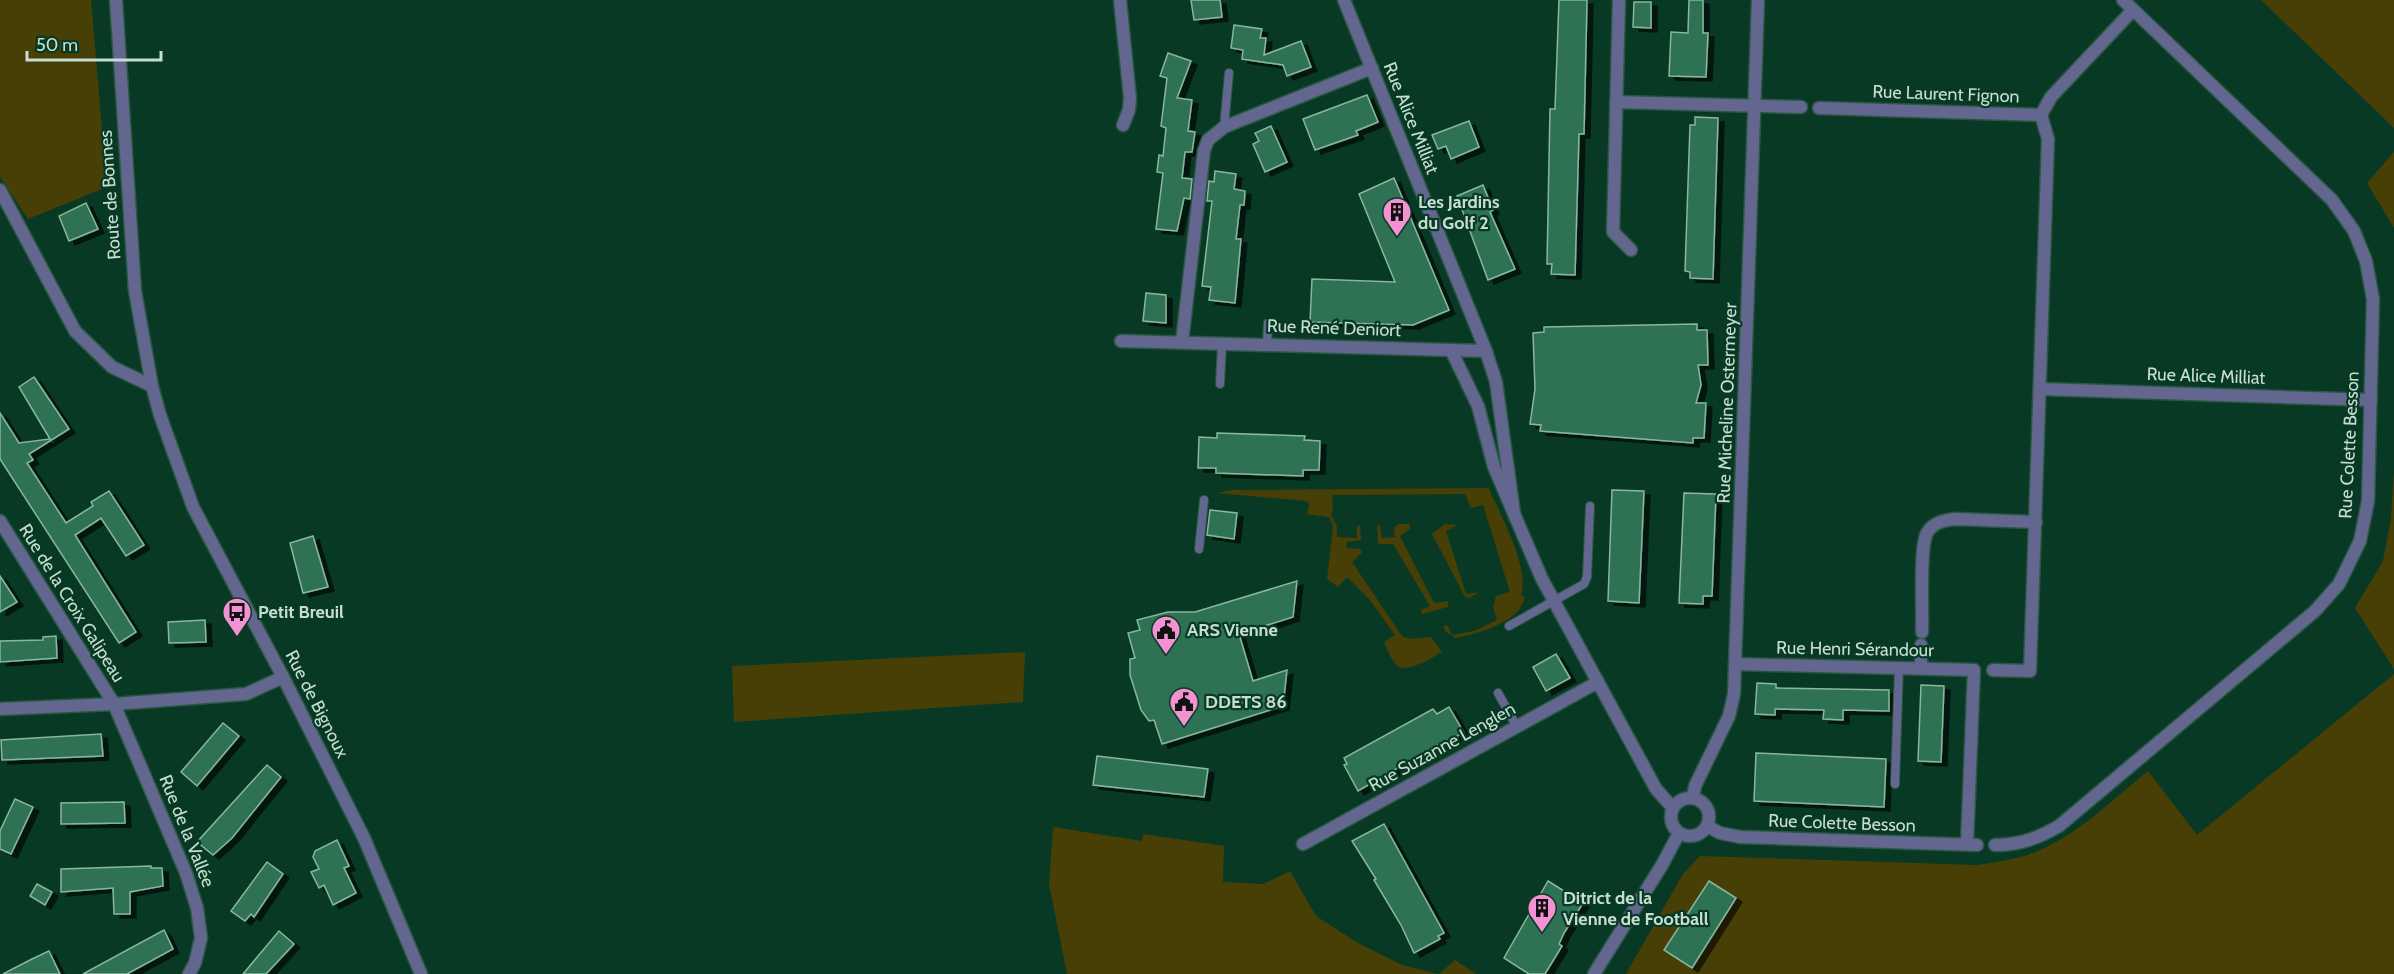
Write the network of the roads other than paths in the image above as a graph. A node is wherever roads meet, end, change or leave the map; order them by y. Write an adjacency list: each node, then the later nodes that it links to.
1 (116, 0): 27 (street, Route de Bonnes)
2 (1120, 0): 15 (street)
3 (1344, 0): 8 (street, Rue Alice Milliat)
4 (1619, 0): 10 (street)
5 (1758, 0): 11 (street, Rue Micheline Ostermeyer)
6 (2123, 0): 7 (street, Rue Colette Besson)
7 (2133, 10): 14 (street, Rue Laurent Fignon); 29 (street, Rue Colette Besson)
8 (1372, 68): 16 (street); 25 (street, Rue Alice Milliat)
9 (1229, 73): 16 (lane)
10 (1616, 102): 11 (street); 18 (street)
11 (1755, 106): 12 (street); 40 (street, Rue Micheline Ostermeyer)
12 (1801, 107)
13 (1819, 108): 14 (street, Rue Laurent Fignon)
14 (2041, 115): 28 (street)
15 (1123, 125)
16 (1220, 129): 21 (street)
17 (0, 190): 27 (street)
18 (1631, 250)
19 (1268, 323): 23 (lane)
20 (1121, 341): 21 (street, Rue René Deniort)
21 (1182, 342): 22 (street, Rue René Deniort)
22 (1222, 343): 23 (street, Rue René Deniort); 26 (lane)
23 (1267, 345): 24 (street, Rue René Deniort)
24 (1451, 350): 25 (street, Rue René Deniort); 32 (street)
25 (1486, 351): 32 (street)
26 (1220, 384)
27 (152, 386): 44 (street, Rue de Bignoux)
28 (2041, 389): 29 (street, Rue Alice Milliat); 34 (street)
29 (2371, 400): 57 (street, Rue Colette Besson)
30 (1204, 500): 35 (lane)
31 (1590, 506): 36 (lane)
32 (1514, 513): 36 (street)
33 (0, 521): 47 (street, Rue de la Croix Galipeau)
34 (2036, 522): 38 (street); 43 (street)
35 (1199, 549)
36 (1554, 602): 37 (lane); 45 (street)
37 (1509, 626)
38 (1922, 632)
39 (1921, 645): 42 (street)
40 (1735, 664): 41 (street, Rue Henri Sérandour); 51 (street, Rue Micheline Ostermeyer)
41 (1899, 668): 42 (street, Rue Henri Sérandour); 50 (lane)
42 (1921, 668): 56 (street, Rue Henri Sérandour)
43 (1993, 670)
44 (283, 677): 47 (street); 59 (street, Rue de Bignoux)
45 (1598, 682): 49 (street, Rue Suzanne Lenglen); 52 (street)
46 (1498, 693): 49 (lane)
47 (114, 704): 48 (street); 58 (street, Rue de la Vallée)
48 (0, 709)
49 (1516, 726): 55 (street, Rue Suzanne Lenglen)
50 (1895, 784)
51 (1693, 798): 52 (street); 53 (street)
52 (1673, 808): 54 (street)
53 (1707, 826): 54 (street); 56 (street, Rue Colette Besson)
54 (1679, 833): 60 (street)
55 (1303, 844)
56 (1972, 844)
57 (1995, 845)
58 (189, 974)
59 (421, 974)
60 (1594, 974)

